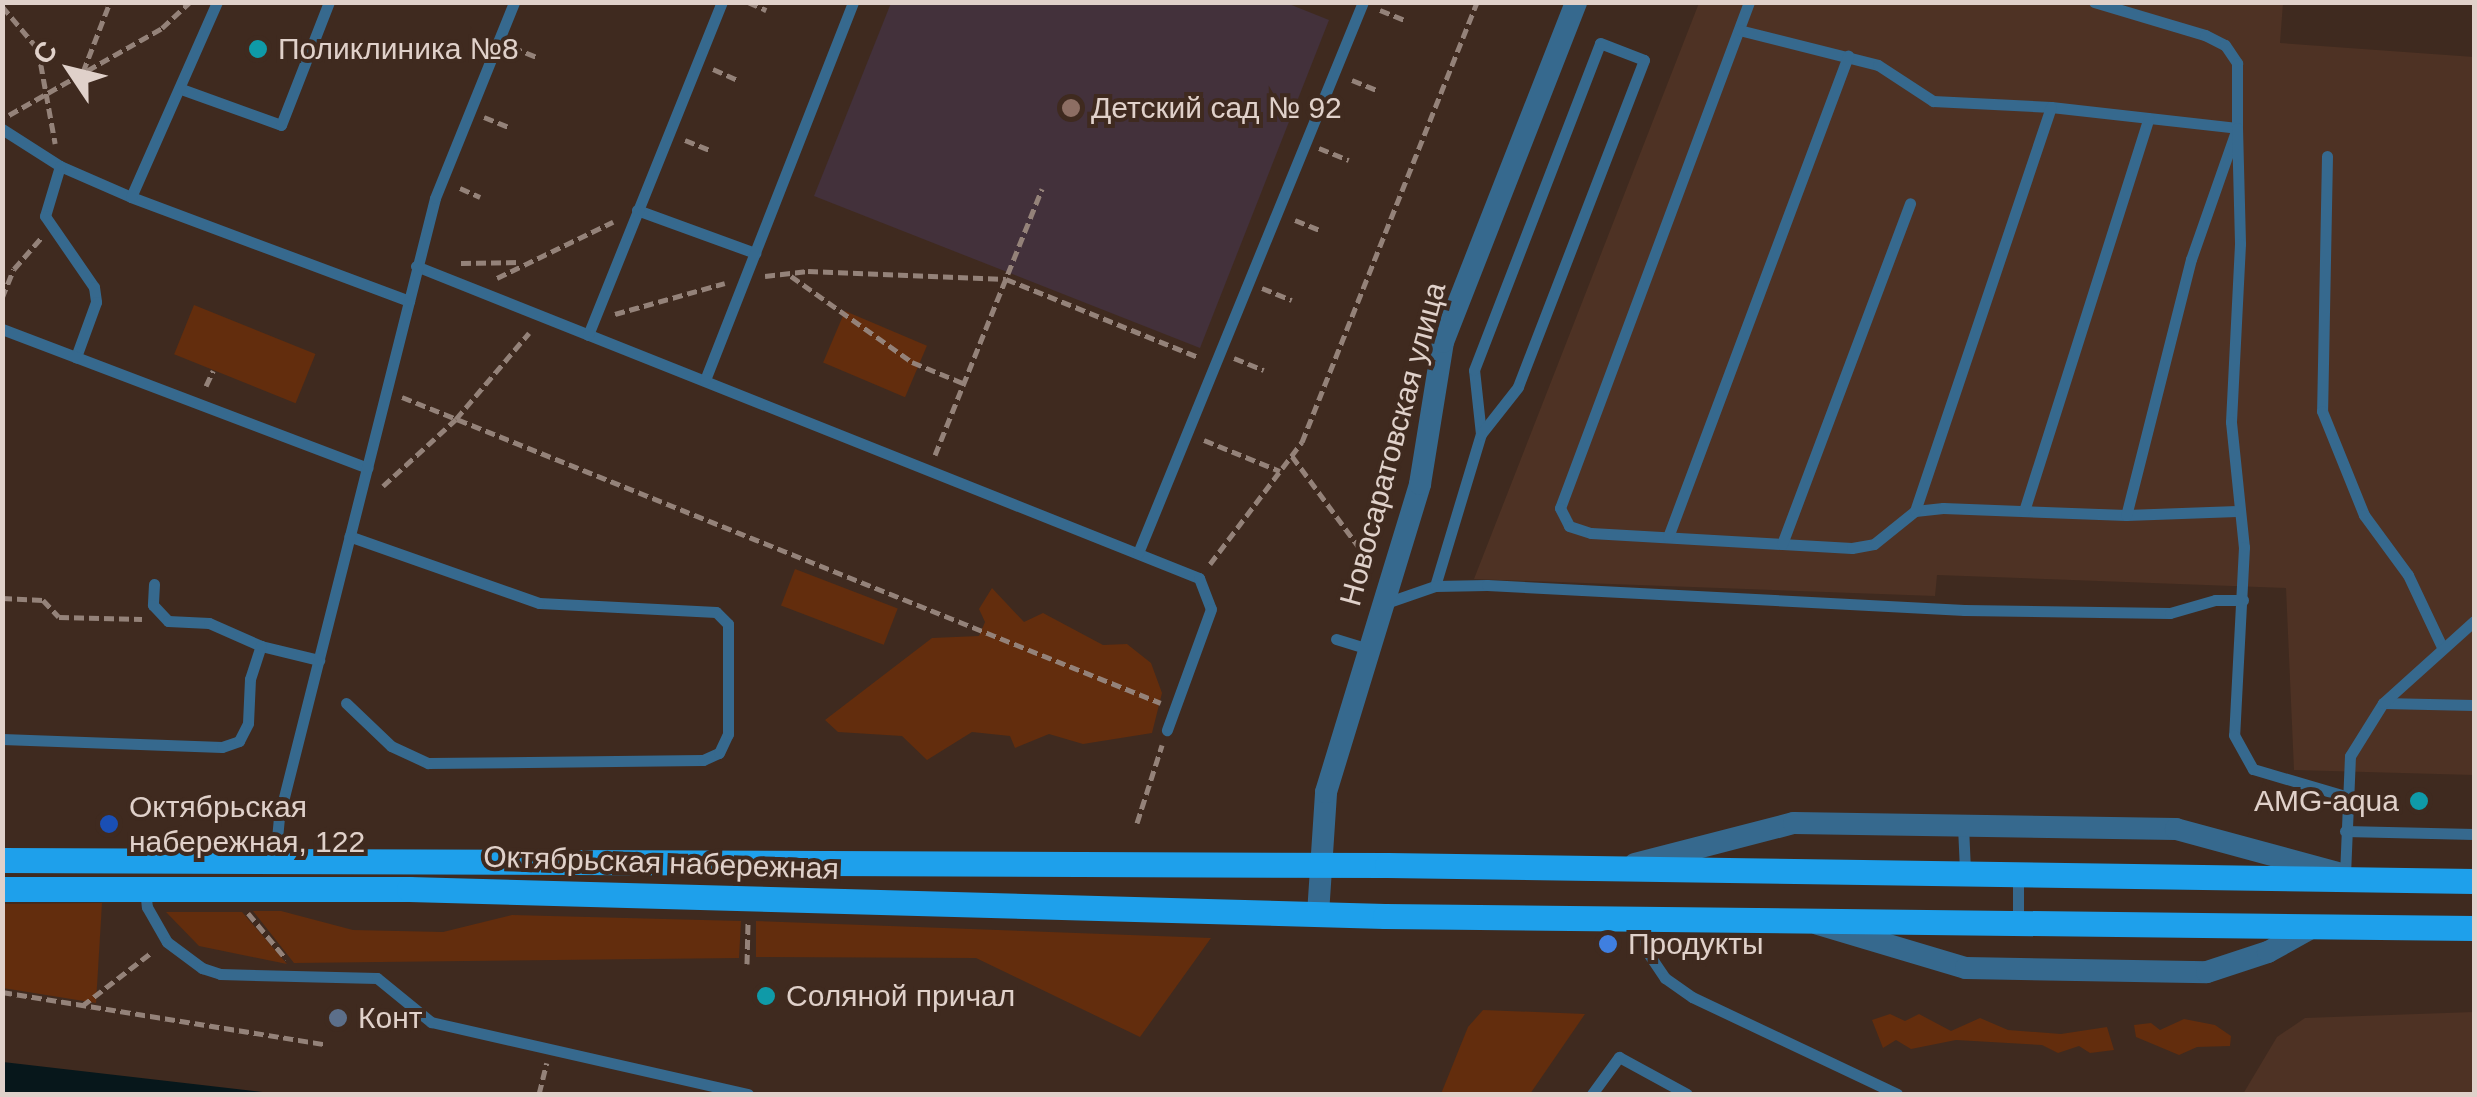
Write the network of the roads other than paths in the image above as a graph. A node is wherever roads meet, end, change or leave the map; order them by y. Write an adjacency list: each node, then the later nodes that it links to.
1 (218, 2): 12 (lane)
2 (328, 2): 12 (lane)
3 (514, 2): 23 (lane)
4 (722, 2): 21 (lane)
5 (854, 2): 22 (lane)
6 (1576, 2): 42 (street, Новосаратовская улица)
7 (1750, 2): 10 (lane)
8 (2094, 2): 15 (lane)
9 (1362, 3): 38 (lane)
10 (1739, 30): 11 (lane); 36 (lane)
11 (1848, 56): 13 (lane); 36 (lane)
12 (184, 90): 19 (lane)
13 (2051, 107): 14 (lane); 32 (lane)
14 (2149, 118): 15 (lane); 33 (lane)
15 (2237, 128): 31 (lane); 34 (lane)
16 (2, 129): 18 (lane)
17 (2327, 156): 46 (lane)
18 (60, 166): 19 (lane); 27 (lane)
19 (132, 197): 24 (lane)
20 (1910, 203): 37 (lane)
21 (637, 210): 22 (lane); 26 (lane)
22 (755, 253): 28 (lane)
23 (416, 266): 24 (lane); 26 (lane)
24 (409, 302): 30 (lane)
25 (2, 329): 27 (lane)
26 (588, 335): 28 (lane)
27 (76, 357): 30 (lane)
28 (705, 380): 38 (lane)
29 (1481, 434): 29 (lane); 40 (lane)
30 (367, 468): 35 (lane)
31 (2237, 510): 34 (lane); 41 (lane)
32 (1915, 511): 33 (lane); 37 (lane)
33 (2024, 511): 34 (lane)
34 (2126, 515)
35 (349, 536): 48 (lane); 49 (lane)
36 (1668, 538): 37 (lane)
37 (1782, 544)
38 (1138, 553): 52 (lane)
39 (154, 584): 45 (lane)
40 (1436, 586): 41 (lane); 42 (lane)
41 (2243, 600): 54 (lane)
42 (1383, 604): 47 (street, Новосаратовская улица)
43 (2474, 622): 46 (lane)
44 (1336, 638): 47 (lane)
45 (261, 646): 48 (lane); 53 (lane)
46 (2442, 647): 50 (lane)
47 (1369, 649): 60 (street, Новосаратовская улица)
48 (319, 660): 59 (lane)
49 (346, 703)
50 (2383, 703): 51 (lane); 54 (lane)
51 (2474, 705)
52 (1167, 730)
53 (2, 739)
54 (2345, 796): 56 (lane)
55 (1963, 826): 61 (street); 62 (lane); 64 (street)
56 (2345, 832): 57 (lane); 64 (lane)
57 (2474, 834)
58 (2, 860): 59 (main road, Октябрьская набережная)
59 (276, 860): 60 (main road, Октябрьская набережная)
60 (1318, 865): 61 (main road, Октябрьская набережная); 68 (street, Новосаратовская улица)
61 (1624, 868): 62 (main road, Октябрьская набережная)
62 (1964, 870): 63 (main road, Октябрьская набережная)
63 (2018, 871): 64 (main road, Октябрьская набережная); 71 (lane)
64 (2345, 875): 65 (main road, Октябрьская набережная)
65 (2474, 881)
66 (2, 889): 67 (main road, Октябрьская набережная)
67 (145, 889): 68 (main road, Октябрьская набережная); 74 (lane)
68 (1318, 914): 69 (main road, Октябрьская набережная)
69 (1643, 920): 70 (main road, Октябрьская набережная); 77 (lane)
70 (1805, 920): 71 (main road, Октябрьская набережная); 72 (street)
71 (2018, 923): 72 (main road, Октябрьская набережная)
72 (2312, 928): 73 (main road, Октябрьская набережная)
73 (2474, 928)
74 (748, 1094)
75 (1592, 1094): 76 (lane)
76 (1686, 1094)
77 (1897, 1094)

